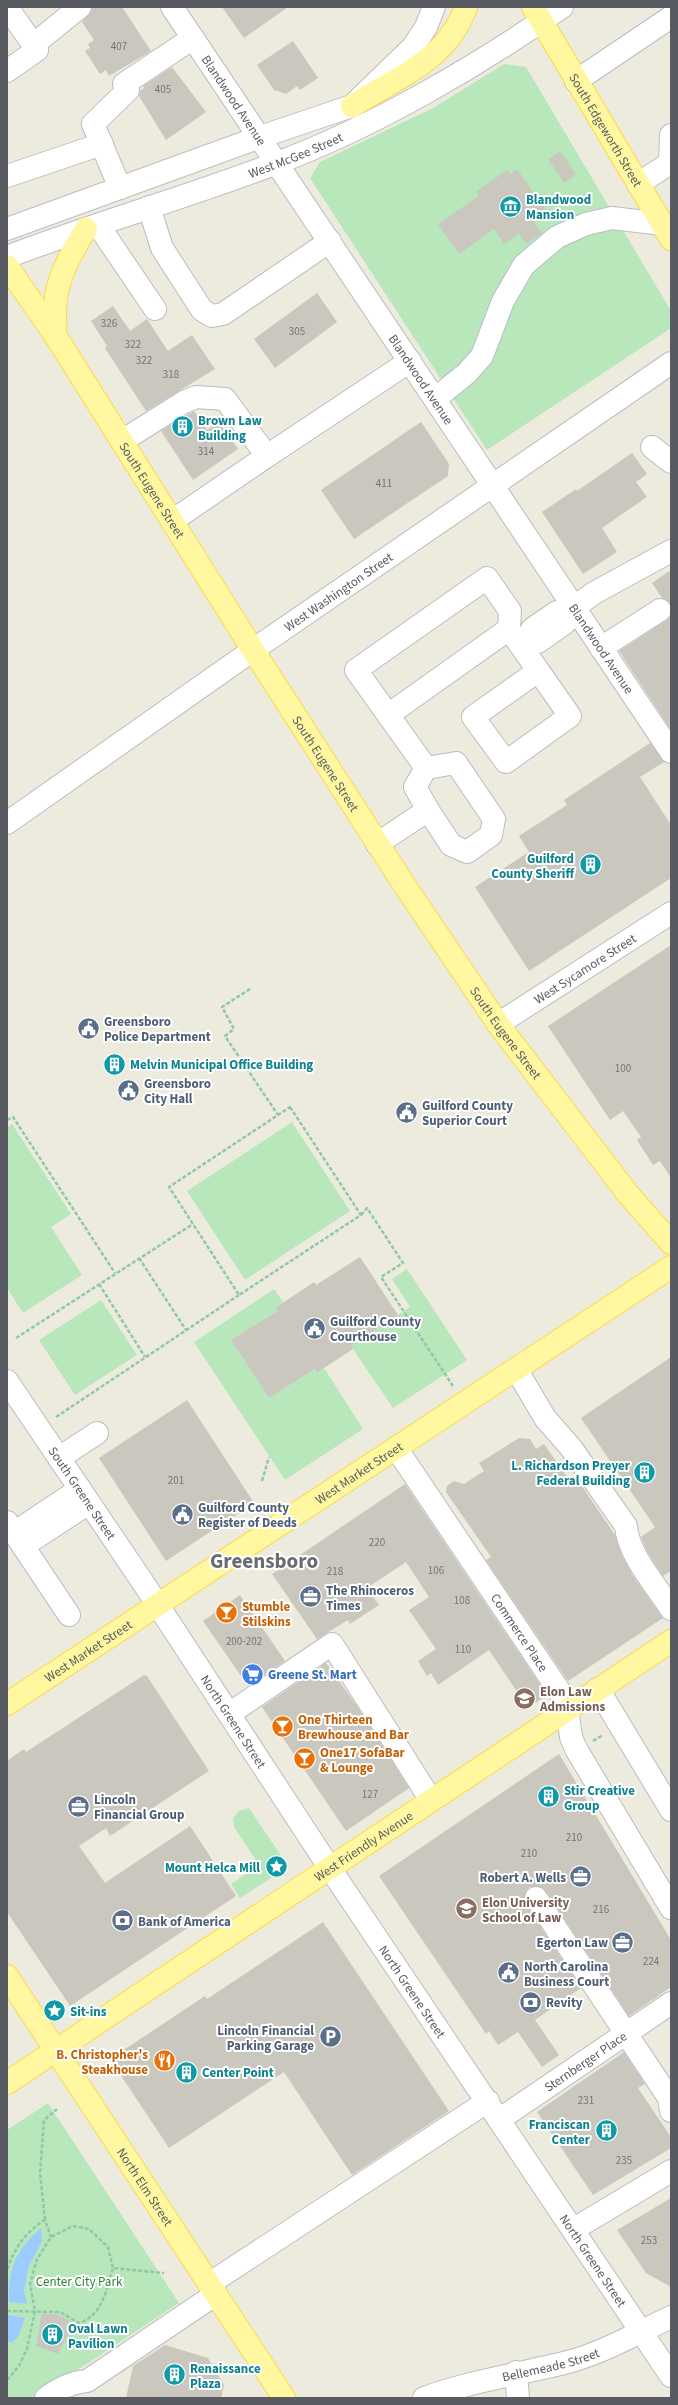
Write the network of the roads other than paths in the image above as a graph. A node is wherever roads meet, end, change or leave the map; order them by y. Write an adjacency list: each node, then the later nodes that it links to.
1 (80, 7): 10 (street)
2 (172, 7): 9 (street, Blandwood Avenue)
3 (434, 7): 13 (street)
4 (466, 7): 13 (main road)
5 (562, 7): 7 (street, West McGee Street)
6 (7, 8): 10 (street)
7 (537, 12): 12 (main road, South Edgeworth Street); 17 (street, West McGee Street)
8 (671, 17): 12 (street)
9 (193, 38): 15 (street, Blandwood Avenue); 16 (street)
10 (33, 45): 11 (street)
11 (7, 71)
12 (576, 81): 20 (main road, South Edgeworth Street)
13 (352, 106): 15 (street, West McGee Street)
14 (671, 135): 18 (street)
15 (260, 137): 17 (street, Blandwood Avenue); 21 (street, West McGee Street)
16 (102, 144): 19 (street); 21 (street)
17 (278, 163): 22 (street, West McGee Street); 26 (street, Blandwood Avenue)
18 (670, 163): 20 (street)
19 (7, 176)
20 (638, 184): 25 (main road, South Edgeworth Street)
21 (120, 188): 24 (street, West McGee Street)
22 (149, 207): 23 (street, West McGee Street); 26 (street)
23 (92, 227): 27 (street, West McGee Street); 29 (street); 30 (main road)
24 (7, 229)
25 (666, 232): 33 (street)
26 (330, 241): 31 (street, Blandwood Avenue)
27 (7, 257)
28 (7, 266): 30 (main road, South Eugene Street)
29 (155, 309)
30 (56, 335): 34 (main road, South Eugene Street)
31 (410, 361): 33 (street, Blandwood Avenue); 36 (street)
32 (671, 363): 38 (street, West Washington Street)
33 (435, 399): 38 (street, Blandwood Avenue)
34 (122, 441): 36 (street); 39 (main road, South Eugene Street)
35 (652, 447): 37 (street)
36 (267, 456): 39 (street)
37 (671, 462)
38 (493, 486): 41 (street, Blandwood Avenue); 45 (street, West Washington Street)
39 (172, 521): 45 (main road, South Eugene Street)
40 (671, 551): 41 (street)
41 (571, 610): 43 (street); 44 (street, Blandwood Avenue)
42 (660, 610): 44 (street)
43 (520, 637): 46 (street); 47 (street); 47 (street)
44 (601, 648): 48 (street, Blandwood Avenue)
45 (253, 650): 51 (street, West Washington Street); 52 (main road, South Eugene Street)
46 (538, 671)
47 (388, 715): 49 (street)
48 (671, 752)
49 (426, 768): 50 (street); 50 (street)
50 (428, 810): 52 (street)
51 (7, 823)
52 (377, 844): 54 (main road, South Eugene Street)
53 (671, 913): 54 (street, West Sycamore Street)
54 (498, 1024): 55 (main road, South Eugene Street)
55 (671, 1243)
56 (671, 1267): 57 (main road, West Market Street)
57 (516, 1369): 60 (main road, West Market Street); 65 (street)
58 (7, 1381): 61 (street, South Greene Street)
59 (97, 1432): 61 (street)
60 (396, 1448): 64 (main road, West Market Street); 70 (street, Commerce Place)
61 (59, 1458): 62 (street, South Greene Street)
62 (84, 1496): 63 (street); 64 (street, South Greene Street)
63 (15, 1534): 66 (street)
64 (158, 1605): 69 (main road, West Market Street); 71 (street, North Greene Street)
65 (671, 1609)
66 (69, 1615)
67 (671, 1641): 68 (main road, West Friendly Avenue)
68 (598, 1689): 70 (main road, West Friendly Avenue); 73 (street)
69 (7, 1704)
70 (568, 1709): 72 (main road, West Friendly Avenue); 76 (street, Commerce Place)
71 (229, 1714): 72 (street); 74 (street, North Greene Street)
72 (431, 1800): 74 (main road, West Friendly Avenue)
73 (671, 1810)
74 (329, 1867): 80 (main road, West Friendly Avenue); 82 (street, North Greene Street)
75 (536, 1898): 79 (street)
76 (671, 1908)
77 (7, 1976): 80 (main road, North Elm Street)
78 (671, 2003): 79 (street, Sternberger Place)
79 (626, 2033): 82 (street, Sternberger Place); 83 (street)
80 (56, 2051): 81 (main road, West Friendly Avenue); 86 (main road, North Elm Street)
81 (7, 2083)
82 (494, 2110): 85 (street, North Greene Street); 86 (street, Sternberger Place)
83 (671, 2111)
84 (671, 2171): 85 (street)
85 (574, 2229): 88 (street, North Greene Street)
86 (212, 2289): 92 (street, Sternberger Place); 93 (main road, North Elm Street)
87 (671, 2316): 88 (street, Bellemeade Street)
88 (642, 2331): 89 (street, Bellemeade Street); 90 (street, North Greene Street)
89 (516, 2372): 91 (street, Bellemeade Street); 95 (street)
90 (671, 2376)
91 (450, 2394): 94 (street, Bellemeade Street)
92 (46, 2398)
93 (284, 2398)
94 (424, 2398)
95 (518, 2398)

